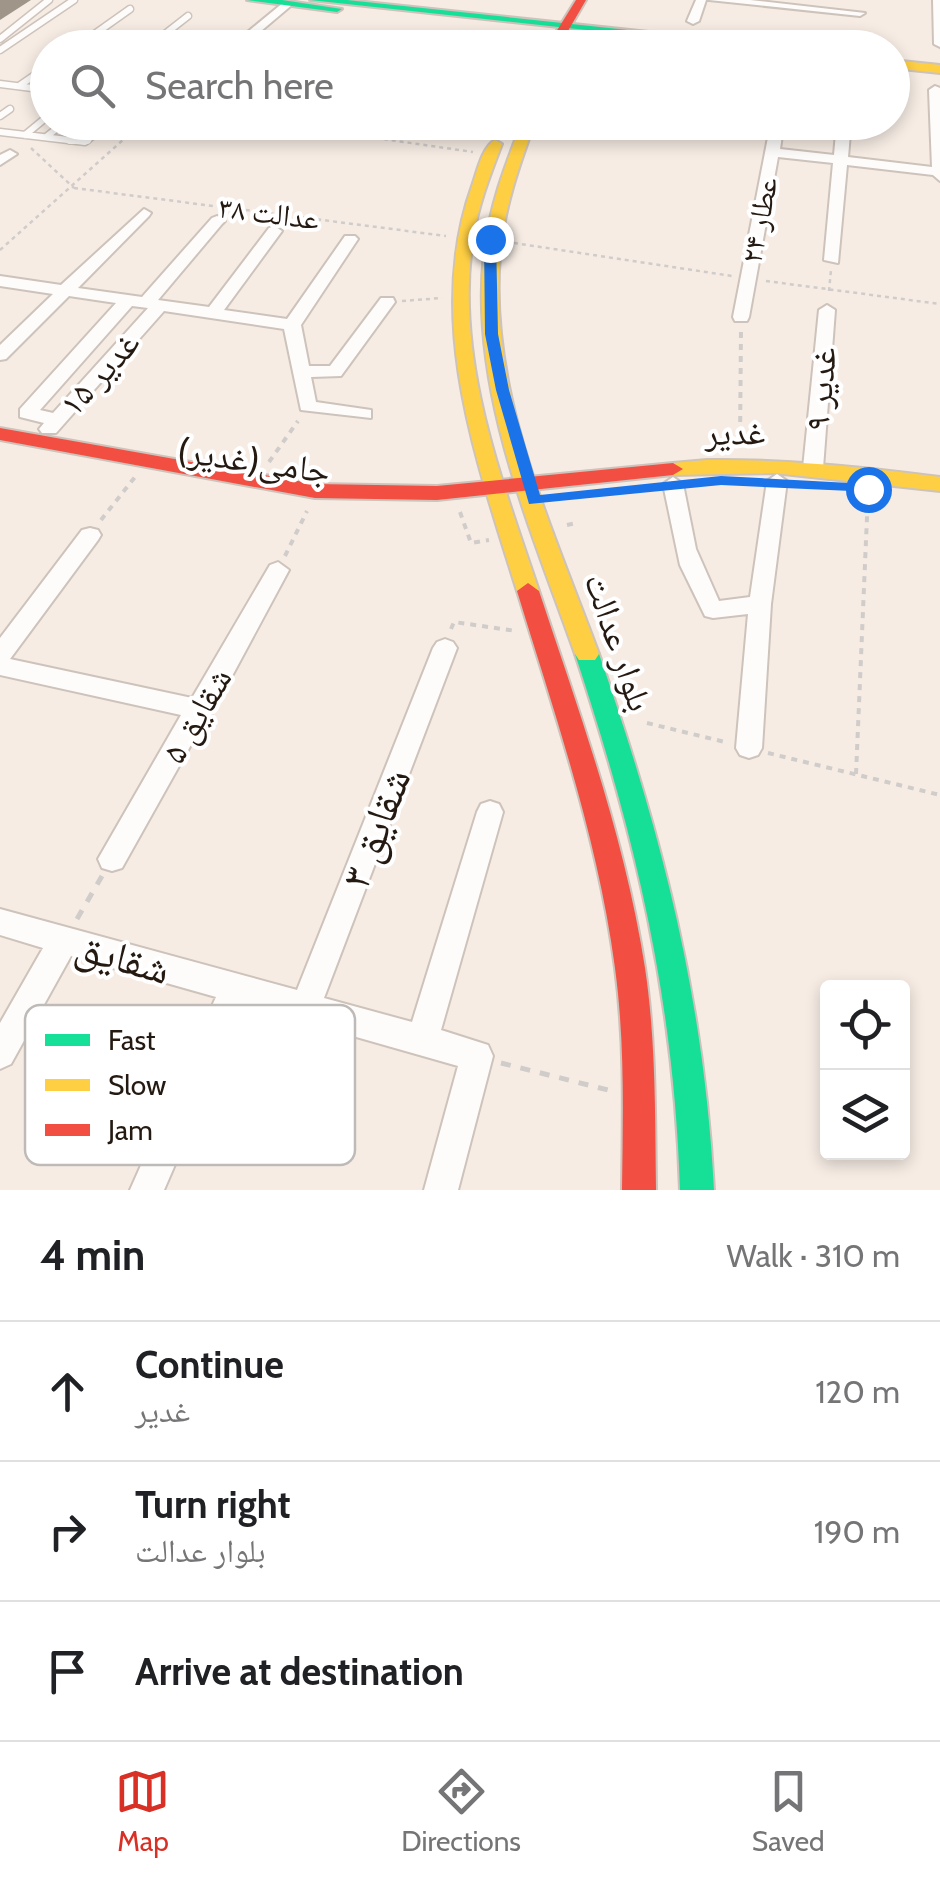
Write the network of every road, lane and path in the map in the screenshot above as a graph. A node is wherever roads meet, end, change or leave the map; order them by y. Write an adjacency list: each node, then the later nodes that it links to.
1 (49, 0): 24 (lane)
2 (74, 0): 26 (lane)
3 (252, 0): 10 (street)
4 (314, 0): 21 (street)
5 (581, 0): 22 (street)
6 (599, 0): 23 (street)
7 (701, 0): 15 (street)
8 (714, 0): 12 (street)
9 (938, 0): 16 (street)
10 (290, 2): 19 (street); 20 (street)
11 (861, 7): 12 (street)
12 (779, 8)
13 (130, 9): 17 (lane)
14 (188, 16): 18 (lane)
15 (693, 21)
16 (940, 21): 25 (street)
17 (100, 30)
18 (170, 30)
19 (255, 30)
20 (527, 30)
21 (533, 30)
22 (571, 30)
23 (573, 30)
24 (0, 39)
25 (940, 44)
26 (0, 50)
27 (910, 66): 28 (street)
28 (939, 74): 48 (street)
29 (30, 78): 31 (lane)
30 (0, 84): 31 (lane)
31 (19, 86): 32 (lane)
32 (30, 88)
33 (10, 109): 34 (lane)
34 (0, 116)
35 (0, 132): 37 (lane)
36 (30, 134): 37 (lane)
37 (25, 139): 38 (lane); 49 (path)
38 (30, 139)
39 (124, 140): 49 (path)
40 (392, 140): 46 (path)
41 (497, 140): 46 (street, بلوار عدالت)
42 (520, 140): 55 (street, بلوار عدالت)
43 (774, 140): 45 (street, عطار ۲۴)
44 (843, 140): 47 (street)
45 (772, 152): 47 (street); 58 (street, عطار ۲۴)
46 (490, 154): 53 (street, بلوار عدالت)
47 (841, 160): 48 (street); 57 (street)
48 (940, 173)
49 (74, 188): 53 (path, عدالت ۳۸); 56 (path)
50 (144, 213): 61 (street)
51 (217, 220): 64 (street)
52 (274, 231): 67 (street)
53 (465, 238): 62 (street, بلوار عدالت)
54 (350, 239): 69 (street)
55 (490, 239): 58 (path); 86 (street, بلوار عدالت)
56 (0, 250)
57 (832, 260): 60 (path)
58 (748, 278): 60 (path); 68 (street, عطار ۲۴)
59 (0, 281): 61 (street)
60 (829, 289): 65 (path); 66 (path)
61 (66, 291): 64 (street); 70 (street)
62 (462, 296): 63 (path); 87 (street, بلوار عدالت)
63 (387, 302): 71 (street)
64 (145, 303): 67 (street); 74 (street, غدیر ۱۵); 74 (street)
65 (940, 304)
66 (827, 310): 79 (street, غدیر ۹)
67 (213, 313): 69 (street)
68 (740, 317): 78 (path)
69 (292, 324): 71 (street)
70 (0, 355)
71 (304, 370): 72 (street)
72 (308, 406): 73 (street); 82 (path)
73 (364, 414)
74 (57, 420): 76 (street, غدیر ۱۵)
75 (0, 434): 76 (street, جامی(غدیر))
76 (39, 441): 82 (street, جامی(غدیر))
77 (0, 450): 80 (street, جامی(غدیر))
78 (740, 465): 79 (street, غدیر); 86 (street, غدیر)
79 (813, 468): 84 (street, غدیر)
80 (135, 476): 89 (street, جامی(غدیر)); 90 (path)
81 (777, 481): 83 (street, غدیر); 85 (street, غدیر); 92 (street)
82 (255, 483): 87 (street, جامی(غدیر))
83 (672, 484): 86 (street, غدیر); 92 (street)
84 (940, 484)
85 (868, 489): 88 (street, غدیر); 100 (path)
86 (532, 493): 87 (street); 121 (street, بلوار عدالت)
87 (499, 496): 89 (street, جامی(غدیر)); 93 (street, بلوار عدالت)
88 (940, 500)
89 (309, 507): 91 (path)
90 (90, 535): 95 (street)
91 (278, 570): 97 (street, شقایق ۵)
92 (760, 604): 99 (street)
93 (540, 634): 94 (path); 116 (street, بلوار عدالت)
94 (445, 648): 110 (street, شقایق ۳)
95 (0, 656)
96 (0, 666): 97 (street)
97 (200, 710): 103 (street, شقایق ۵)
98 (647, 723): 99 (path)
99 (749, 748): 100 (path)
100 (856, 774): 101 (path)
101 (940, 795)
102 (490, 812): 113 (street)
103 (112, 859): 105 (path)
104 (0, 922): 105 (street, شقایق)
105 (64, 940): 106 (street, شقایق); 107 (street)
106 (236, 988): 108 (street); 109 (street, شقایق)
107 (27, 1005)
108 (229, 1005)
109 (295, 1005)
110 (306, 1005)
111 (25, 1009): 114 (street)
112 (355, 1022): 113 (street, شقایق)
113 (422, 1040): 115 (street, شقایق)
114 (0, 1053)
115 (477, 1056): 116 (path); 119 (street)
116 (639, 1098): 120 (street, بلوار عدالت)
117 (158, 1165): 118 (street)
118 (147, 1190)
119 (440, 1190)
120 (639, 1190)
121 (697, 1190)

